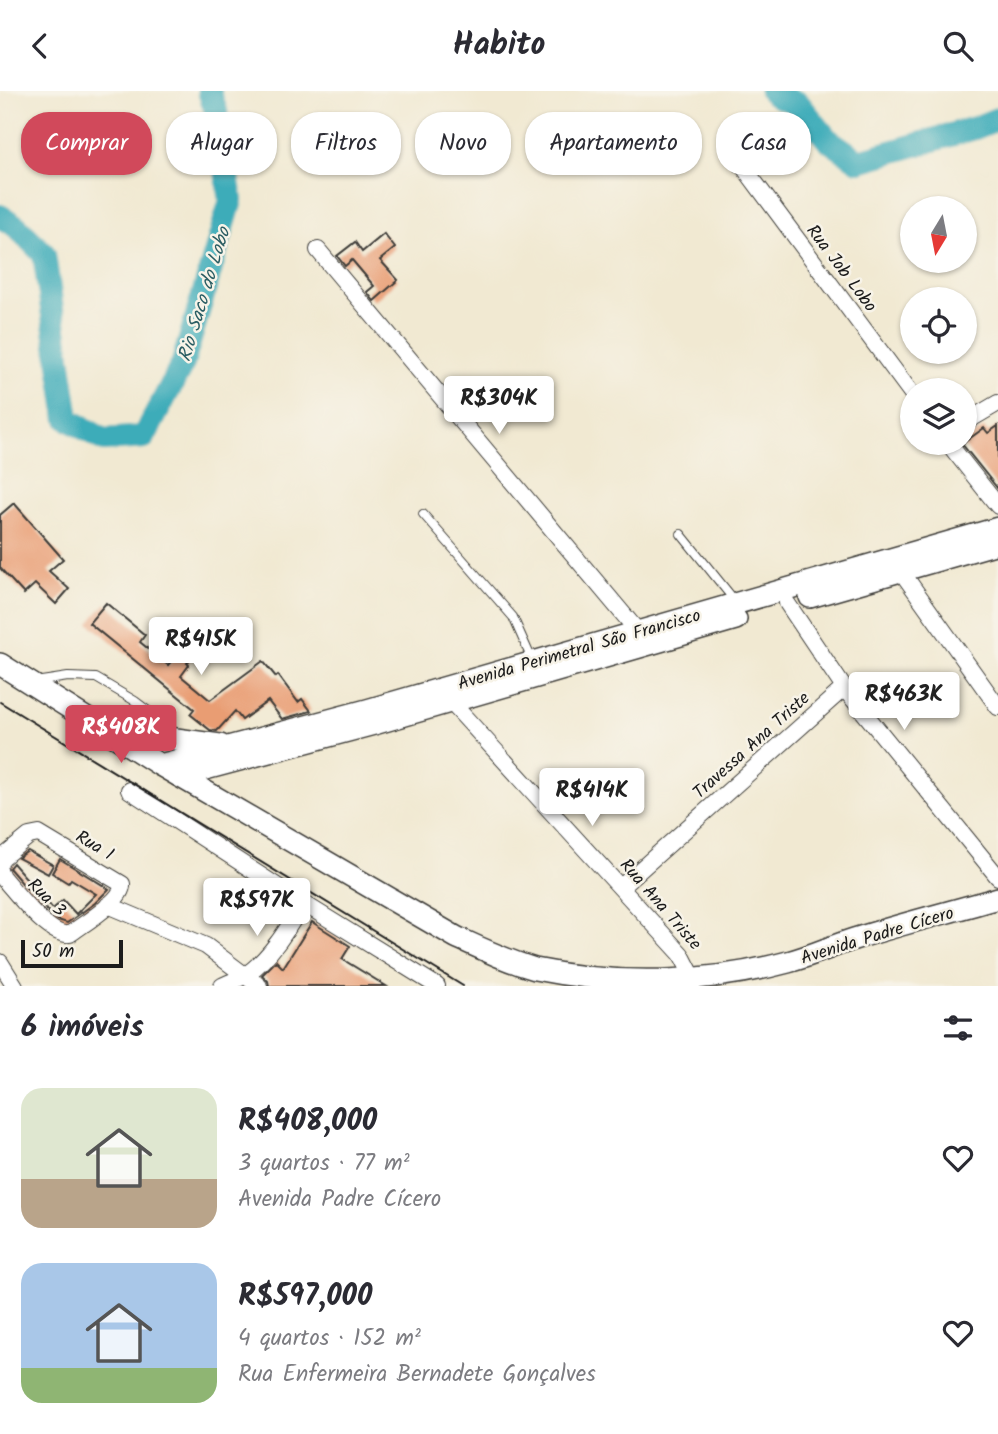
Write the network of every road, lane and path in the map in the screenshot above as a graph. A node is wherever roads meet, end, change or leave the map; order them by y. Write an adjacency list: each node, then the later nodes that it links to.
1 (748, 175): 3 (street, Rua Job Lobo)
2 (318, 250): 15 (street)
3 (900, 378)
4 (998, 403): 5 (street)
5 (977, 415)
6 (958, 455): 7 (street)
7 (998, 506)
8 (423, 514): 16 (lane)
9 (998, 528): 12 (main road, Avenida Perimetral São Francisco)
10 (681, 534): 13 (lane)
11 (998, 543): 12 (main road, Avenida Perimetral São Francisco)
12 (897, 565): 13 (main road, Avenida Perimetral São Francisco); 14 (main road, Avenida Perimetral São Francisco); 21 (street)
13 (737, 603): 15 (main road, Avenida Perimetral São Francisco)
14 (787, 603): 15 (main road, Avenida Perimetral São Francisco); 19 (street)
15 (643, 638): 16 (main road, Avenida Perimetral São Francisco); 20 (main road, Avenida Perimetral São Francisco)
16 (533, 662): 22 (main road, Avenida Perimetral São Francisco)
17 (0, 664): 18 (main road, Avenida Padre Cícero)
18 (30, 683): 23 (main road, Avenida Padre Cícero); 24 (lane)
19 (844, 688): 30 (street); 31 (street, Travessa Ana Triste)
20 (450, 701): 22 (main road, Avenida Perimetral São Francisco); 31 (street, Rua Ana Triste)
21 (998, 707)
22 (370, 717): 25 (main road, Avenida Perimetral São Francisco); 27 (main road, Avenida Perimetral São Francisco)
23 (104, 730): 24 (main road); 26 (main road, Avenida Padre Cícero)
24 (158, 737): 25 (main road)
25 (230, 747): 26 (main road, Avenida Perimetral São Francisco)
26 (160, 765): 27 (main road, Avenida Padre Cícero)
27 (179, 776): 37 (main road, Avenida Padre Cícero)
28 (129, 790): 33 (street)
29 (1, 871): 34 (street, Rua 3); 34 (street, Rua 1)
30 (998, 877)
31 (621, 887): 39 (street, Rua Ana Triste)
32 (998, 898): 39 (main road, Avenida Padre Cícero)
33 (303, 903): 36 (street); 43 (street)
34 (107, 905): 36 (street)
35 (0, 962): 40 (street)
36 (247, 974): 41 (street); 42 (street)
37 (565, 981): 38 (main road, Avenida Padre Cícero)
38 (589, 983): 39 (main road, Avenida Padre Cícero)
39 (684, 983)
40 (15, 986)
41 (222, 986)
42 (259, 986)
43 (438, 986)

